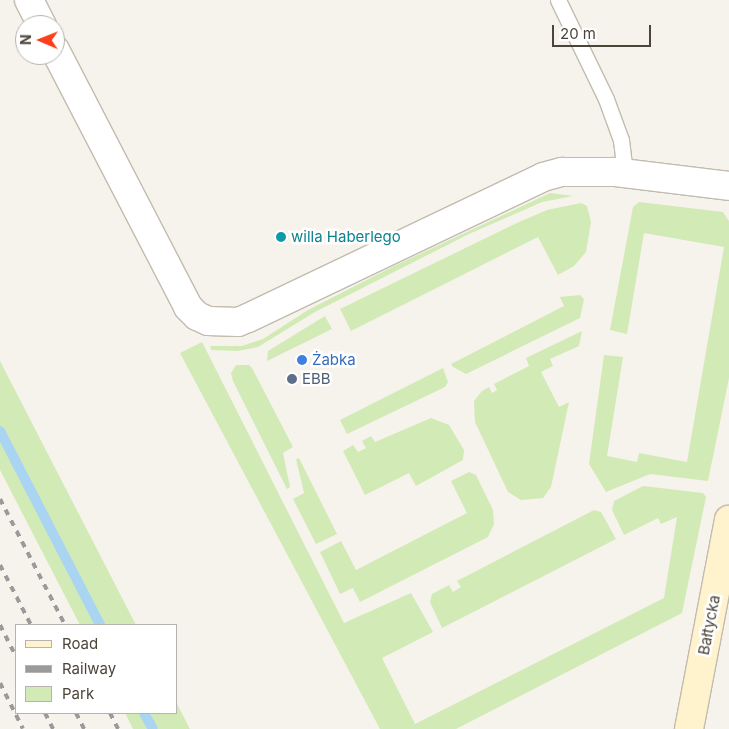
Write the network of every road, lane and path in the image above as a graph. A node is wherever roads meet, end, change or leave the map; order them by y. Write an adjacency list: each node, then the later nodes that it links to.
1 (29, 0): 3 (street)
2 (558, 0): 5 (lane)
3 (37, 15)
4 (63, 65): 5 (street)
5 (625, 173): 6 (street)
6 (729, 186)
7 (729, 520): 8 (street, Bałtycka)
8 (688, 729)

